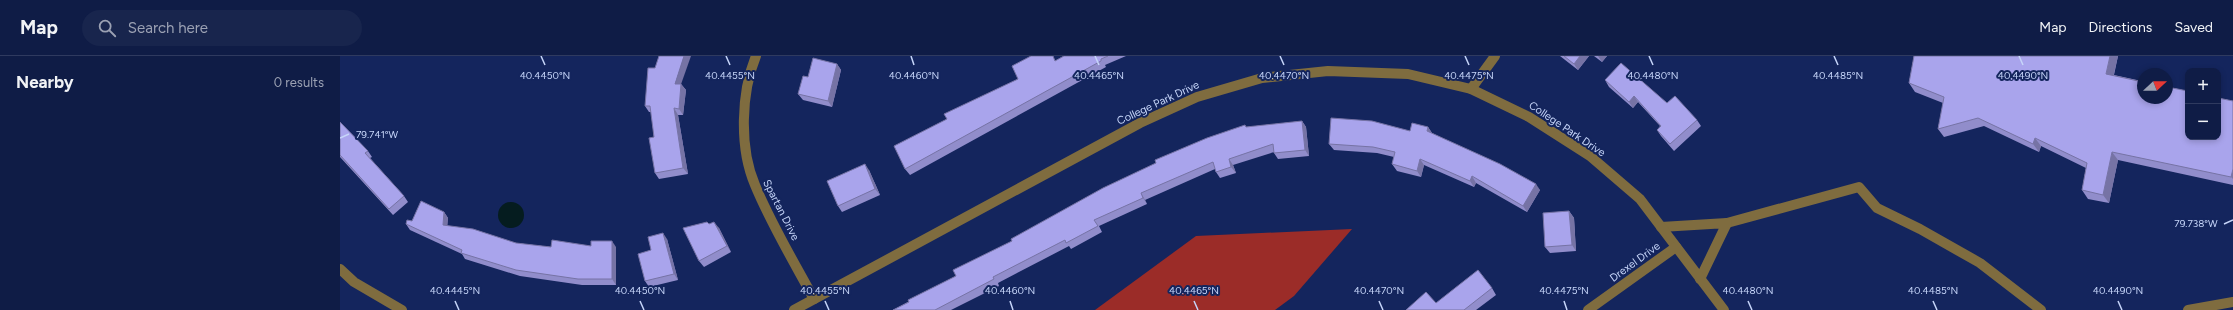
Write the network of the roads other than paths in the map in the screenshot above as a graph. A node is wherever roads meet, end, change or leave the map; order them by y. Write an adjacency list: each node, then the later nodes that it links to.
1 (756, 56): 9 (street, Spartan Drive)
2 (1495, 56): 3 (street)
3 (1471, 89): 5 (street, College Park Drive); 9 (street, College Park Drive)
4 (1727, 223): 5 (street); 8 (street); 15 (street)
5 (1661, 227): 6 (street, College Park Drive)
6 (1676, 247): 8 (street, College Park Drive); 13 (street, Drexel Drive)
7 (340, 270): 11 (street)
8 (1700, 279): 14 (street, College Park Drive)
9 (814, 299): 12 (street, College Park Drive)
10 (2233, 302): 16 (street)
11 (402, 310)
12 (794, 310)
13 (1588, 310)
14 (1724, 310)
15 (2041, 310)
16 (2188, 310)

